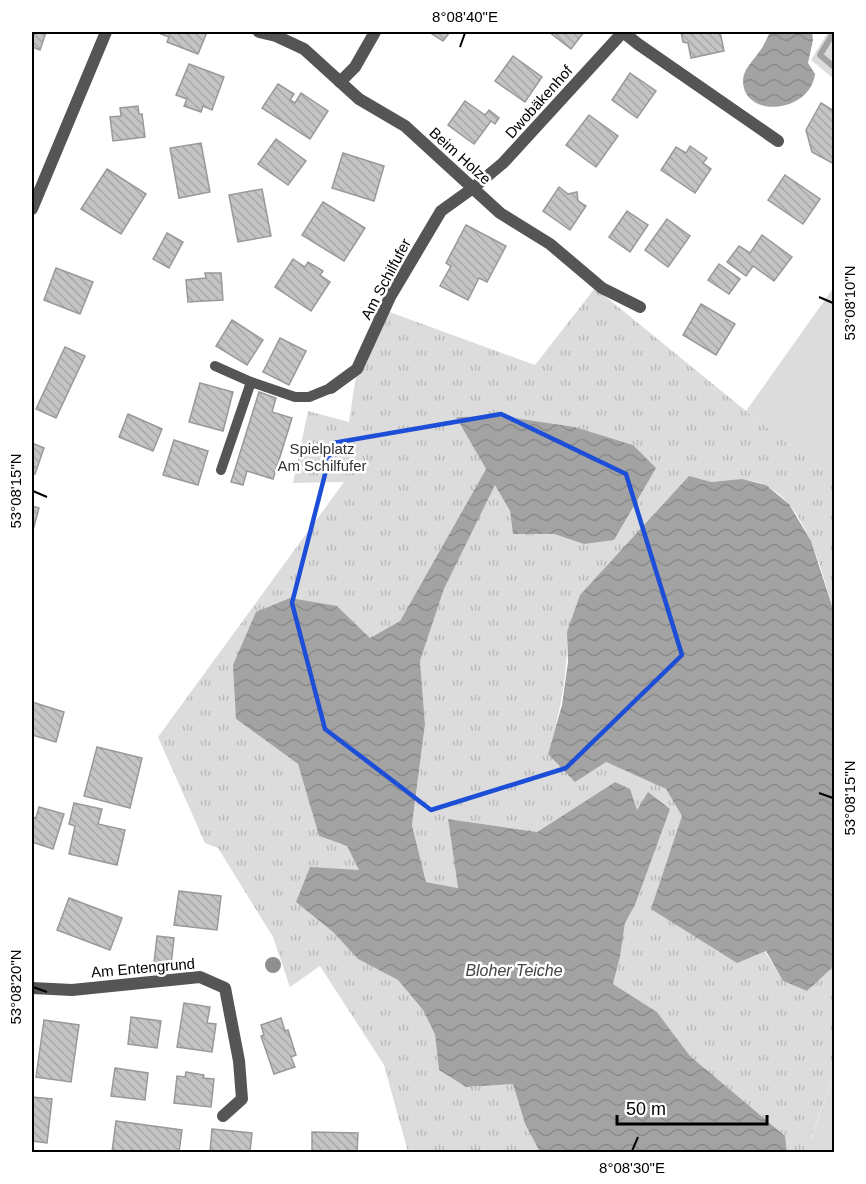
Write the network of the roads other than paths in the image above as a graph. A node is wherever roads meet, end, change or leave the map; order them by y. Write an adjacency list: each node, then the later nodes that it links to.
1 (106, 32): 8 (street)
2 (259, 32): 5 (street, Beim Holze)
3 (375, 32): 5 (street)
4 (623, 32): 6 (street); 7 (street, Dwobäkenhof)
5 (340, 82): 7 (street, Beim Holze)
6 (778, 141)
7 (473, 189): 9 (street, Beim Holze); 12 (street, Am Schilfufer)
8 (32, 209)
9 (640, 307)
10 (215, 366): 11 (lane)
11 (251, 382): 12 (lane); 13 (lane)
12 (331, 388)
13 (221, 470)
14 (32, 988): 15 (street, Am Entengrund)
15 (223, 1116)

